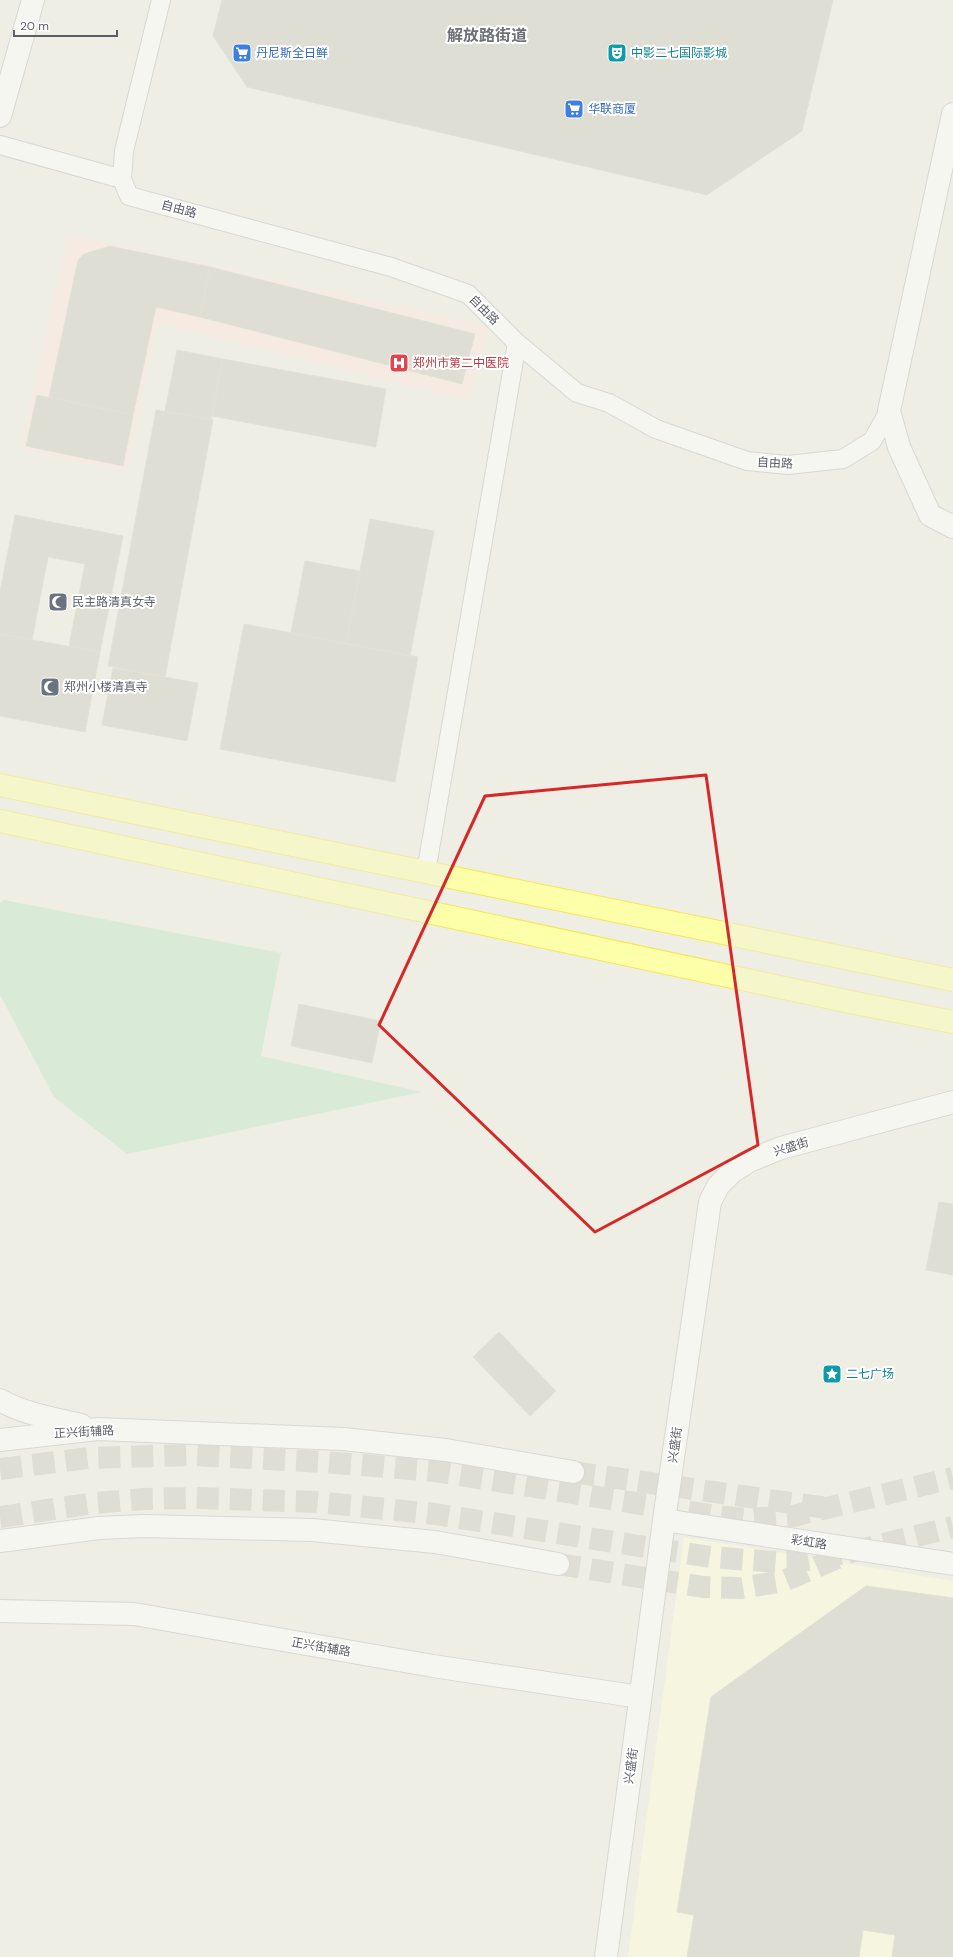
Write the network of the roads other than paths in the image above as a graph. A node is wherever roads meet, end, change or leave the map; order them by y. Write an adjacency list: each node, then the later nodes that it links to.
1 (33, 0): 4 (street)
2 (162, 0): 7 (lane)
3 (953, 114): 6 (street)
4 (0, 116)
5 (0, 145): 7 (lane)
6 (947, 172): 9 (street)
7 (122, 179): 8 (lane, 自由路)
8 (517, 343): 9 (lane, 自由路); 13 (lane)
9 (889, 411): 10 (street)
10 (953, 528)
11 (0, 785): 13 (main road)
12 (0, 821): 15 (main road)
13 (426, 872): 14 (main road)
14 (953, 980)
15 (953, 1022)
16 (953, 1102): 21 (street, 兴盛街)
17 (0, 1400): 18 (street)
18 (98, 1429): 19 (street, 正兴街辅路); 20 (street, 正兴街辅路)
19 (0, 1440)
20 (573, 1472)
21 (664, 1520): 24 (street, 彩虹路); 26 (street, 兴盛街)
22 (0, 1542): 23 (street)
23 (558, 1564)
24 (953, 1564)
25 (0, 1610): 26 (street, 正兴街辅路)
26 (640, 1697): 27 (street, 兴盛街)
27 (606, 1957)

